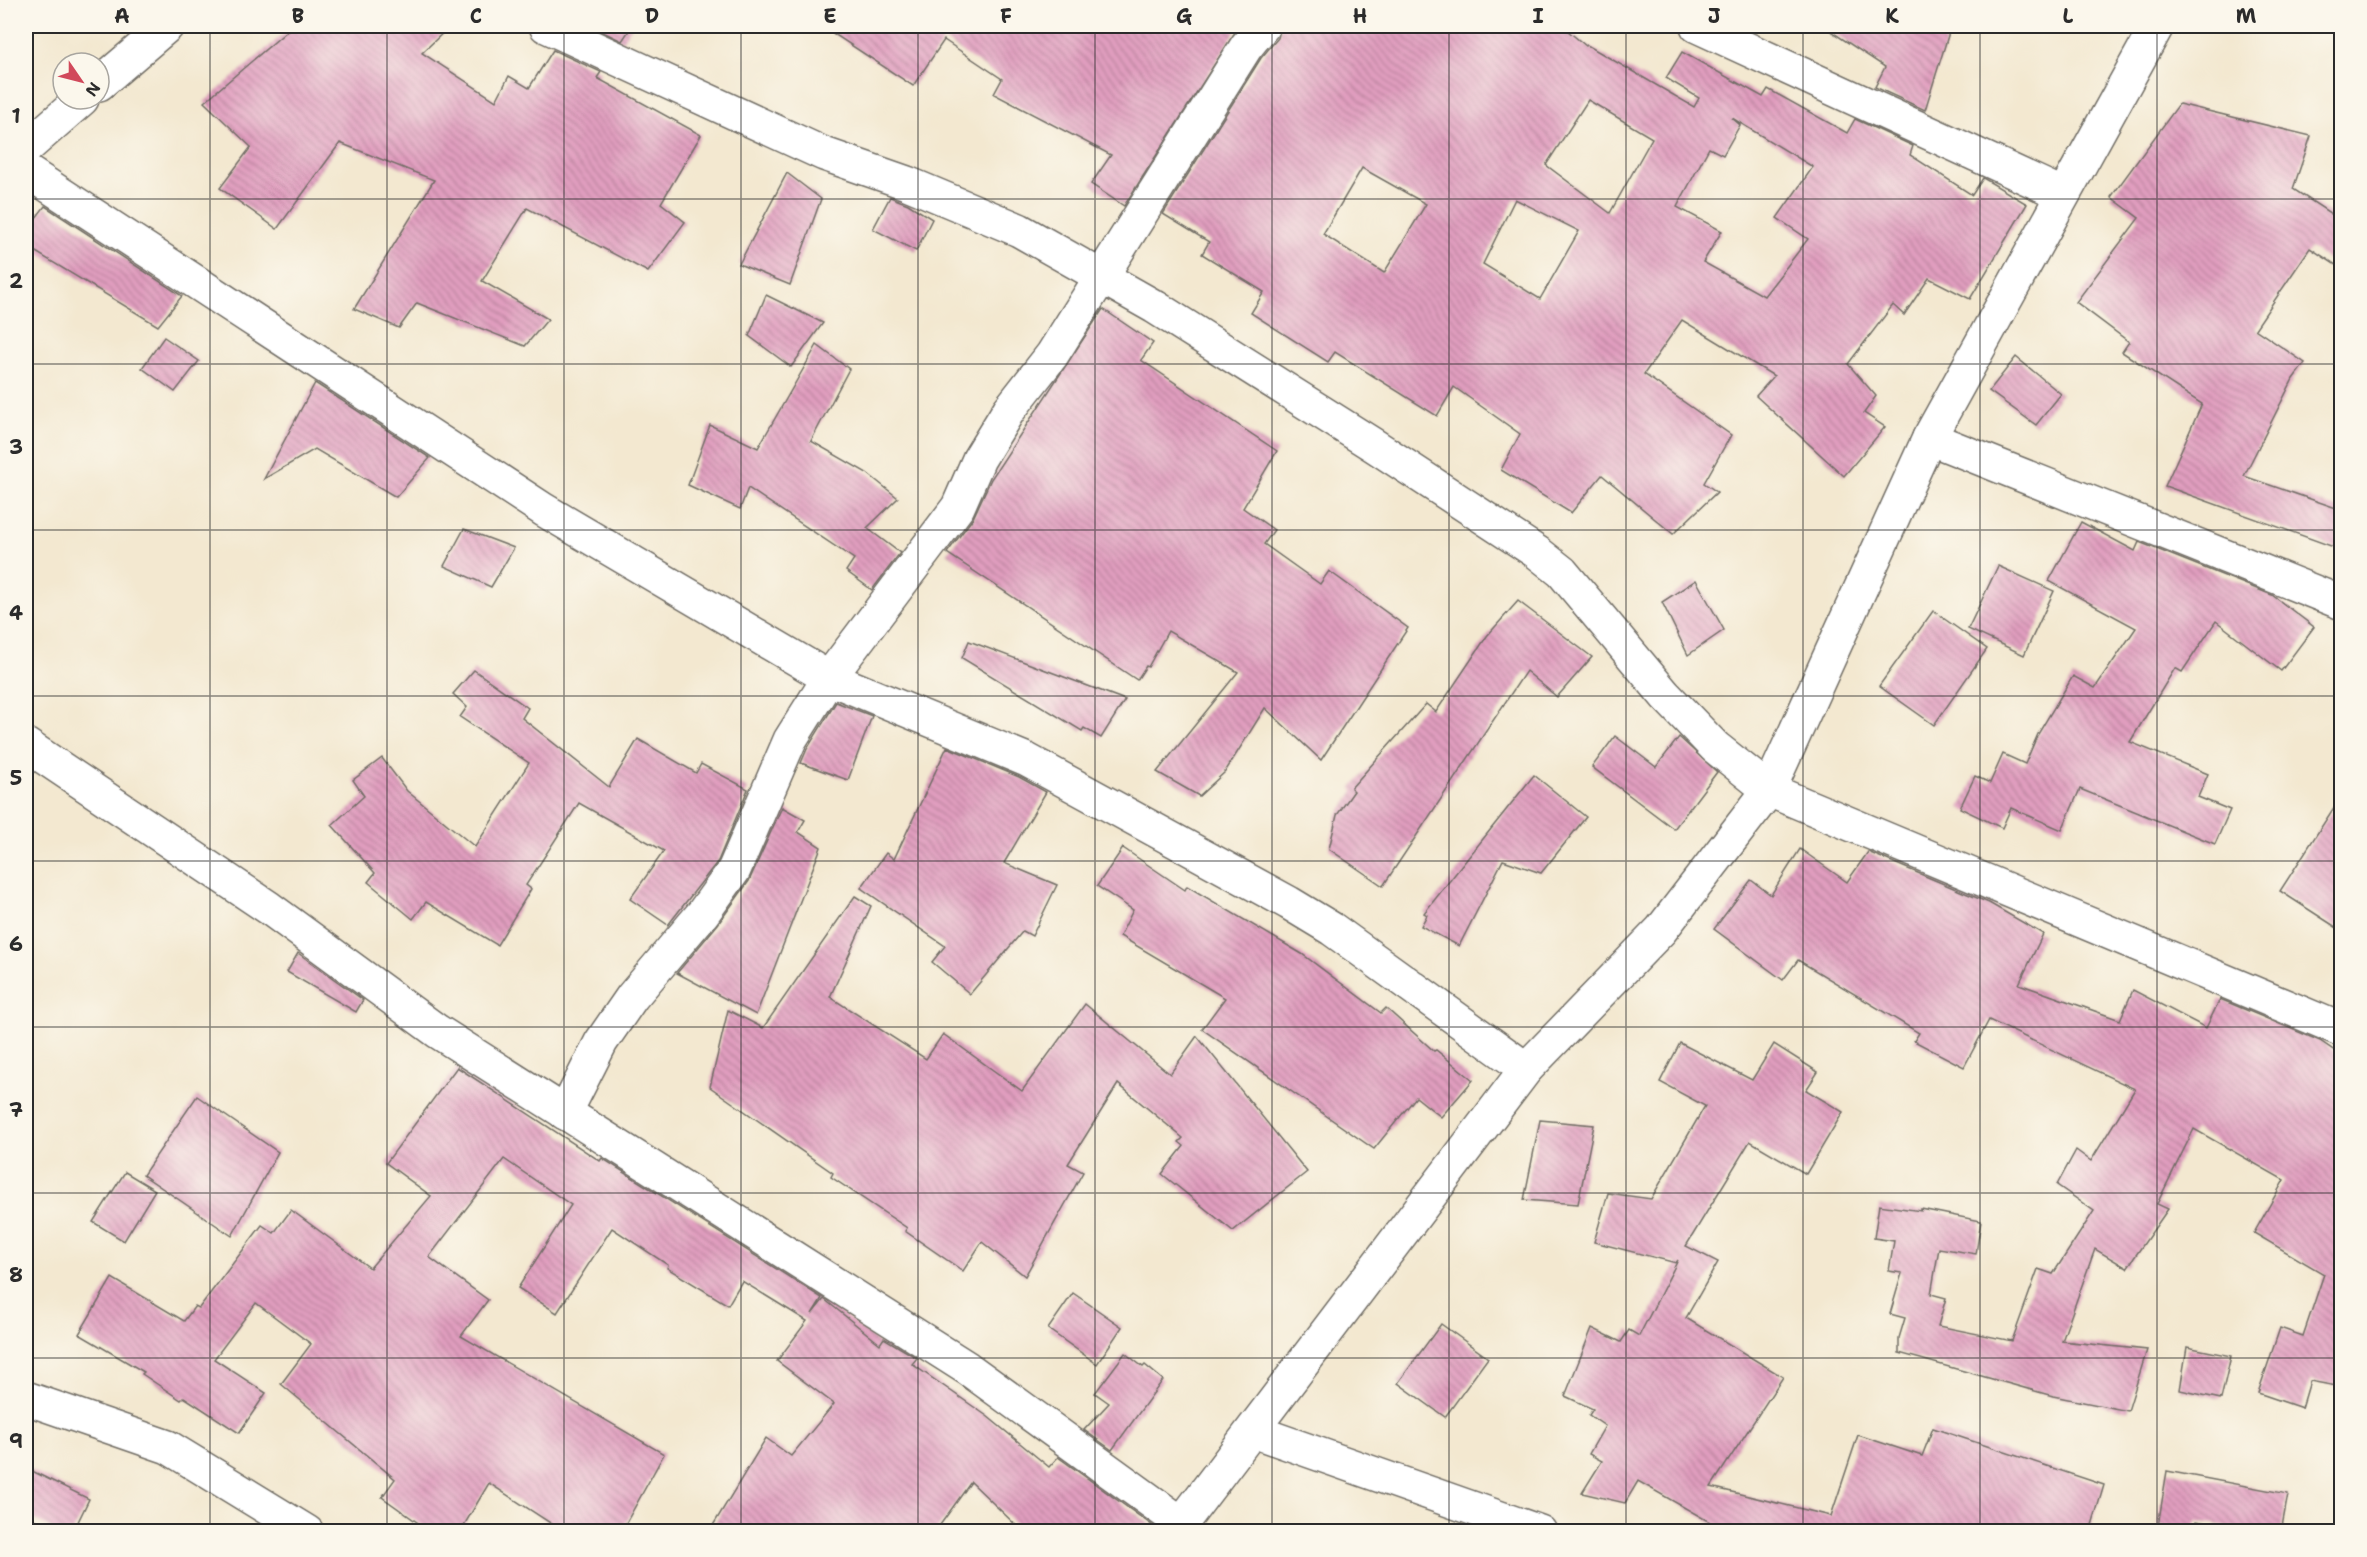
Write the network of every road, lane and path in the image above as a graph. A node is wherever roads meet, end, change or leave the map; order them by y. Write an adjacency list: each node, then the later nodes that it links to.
1 (167, 26): 6 (street)
2 (546, 26): 11 (street)
3 (1263, 26): 11 (street)
4 (1697, 26): 10 (street)
5 (2157, 26): 10 (street)
6 (111, 74)
7 (68, 111): 8 (street)
8 (26, 148)
9 (26, 171): 14 (street)
10 (2062, 194): 12 (street)
11 (1102, 277): 14 (street); 16 (street)
12 (1929, 438): 13 (street); 16 (street)
13 (2342, 603)
14 (829, 678): 18 (street); 19 (street)
15 (26, 745): 19 (street)
16 (1769, 790): 17 (street); 18 (street)
17 (2342, 1030)
18 (1526, 1069): 21 (street)
19 (565, 1113): 22 (street)
20 (26, 1398): 23 (street)
21 (1253, 1431): 22 (street); 24 (street)
22 (1178, 1527)
23 (307, 1532)
24 (1540, 1532)

